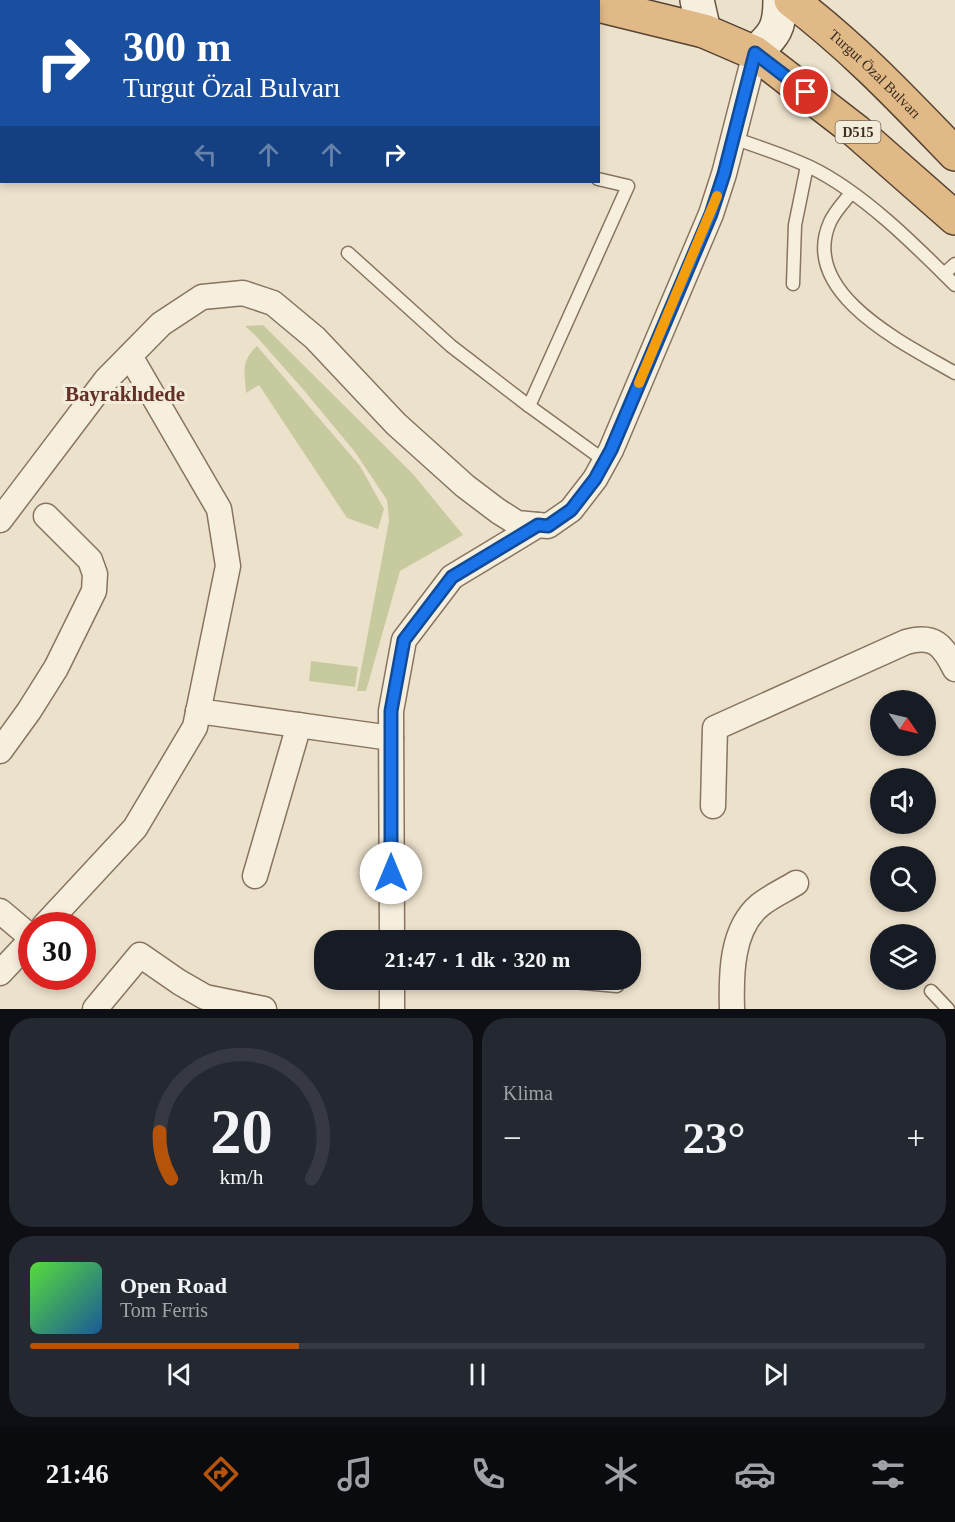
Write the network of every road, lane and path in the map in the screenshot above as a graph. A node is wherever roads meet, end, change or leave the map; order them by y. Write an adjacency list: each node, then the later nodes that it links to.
1 (780, 0): 6 (main road)
2 (791, 0): 7 (highway, Turgut Özal Bulvarı)
3 (807, 0): 7 (main road)
4 (600, 5): 5 (highway, D515)
5 (700, 15): 6 (highway, D515)
6 (755, 53): 8 (street); 13 (highway, D515)
7 (866, 62): 9 (highway, Turgut Özal Bulvarı)
8 (733, 138): 10 (lane); 22 (street)
9 (955, 154)
10 (807, 166): 12 (lane); 17 (lane)
11 (600, 179): 21 (lane)
12 (852, 193): 16 (lane); 20 (lane)
13 (955, 218)
14 (348, 253): 21 (lane)
15 (955, 264): 16 (lane)
16 (944, 274): 18 (lane)
17 (793, 284)
18 (955, 285)
19 (130, 356): 24 (street); 25 (street); 27 (street)
20 (955, 373)
21 (529, 406): 22 (lane)
22 (605, 461): 25 (street)
23 (46, 516): 30 (street)
24 (0, 520)
25 (538, 525): 29 (street)
26 (955, 669): 31 (street)
27 (198, 711): 28 (street); 35 (street)
28 (298, 725): 29 (street); 32 (street)
29 (391, 738): 37 (street)
30 (0, 751)
31 (713, 806)
32 (255, 876)
33 (796, 883): 45 (street)
34 (0, 911): 36 (street)
35 (57, 912)
36 (18, 927)
37 (392, 930)
38 (18, 954): 39 (street)
39 (0, 973)
40 (392, 990): 44 (street)
41 (931, 991): 46 (lane)
42 (95, 1009): 43 (street)
43 (264, 1009)
44 (392, 1009)
45 (732, 1009)
46 (948, 1009)

